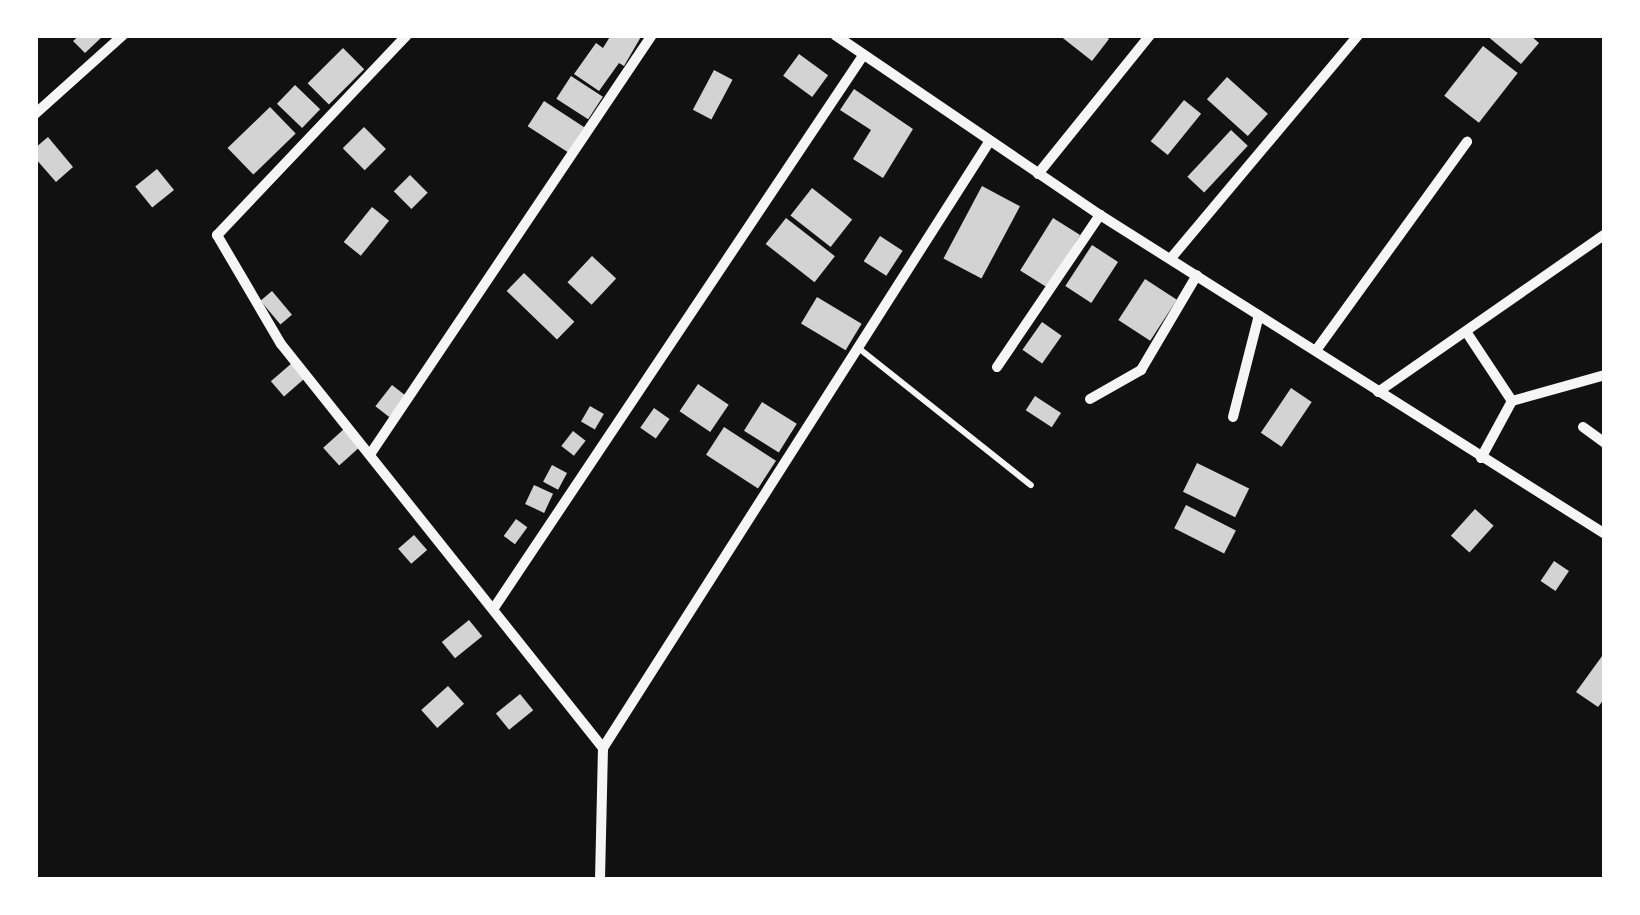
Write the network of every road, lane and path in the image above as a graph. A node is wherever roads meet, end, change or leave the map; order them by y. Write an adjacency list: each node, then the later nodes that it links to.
1 (123, 35): 8 (street)
2 (407, 35): 28 (street)
3 (652, 35): 28 (street)
4 (835, 35): 7 (street)
5 (1150, 35): 11 (street)
6 (1358, 35): 14 (street)
7 (862, 56): 9 (street); 32 (street)
8 (35, 114)
9 (989, 142): 11 (street); 19 (street)
10 (1467, 142): 18 (street)
11 (1038, 174): 12 (street)
12 (1100, 215): 14 (street); 20 (street)
13 (1605, 234): 17 (street)
14 (1172, 257): 15 (street)
15 (1198, 276): 16 (street); 23 (street)
16 (1258, 315): 18 (street); 25 (street)
17 (1467, 334): 22 (street); 24 (street)
18 (1316, 349): 22 (street)
19 (861, 350): 30 (lane); 33 (street)
20 (997, 367)
21 (1605, 375): 24 (street)
22 (1378, 392): 29 (street)
23 (1090, 399)
24 (1512, 400): 29 (street)
25 (1233, 417)
26 (1583, 427): 27 (street)
27 (1605, 443)
28 (371, 453): 32 (street)
29 (1481, 458): 31 (street)
30 (1031, 484)
31 (1605, 534)
32 (494, 608): 33 (street)
33 (603, 748): 34 (street)
34 (600, 880)

